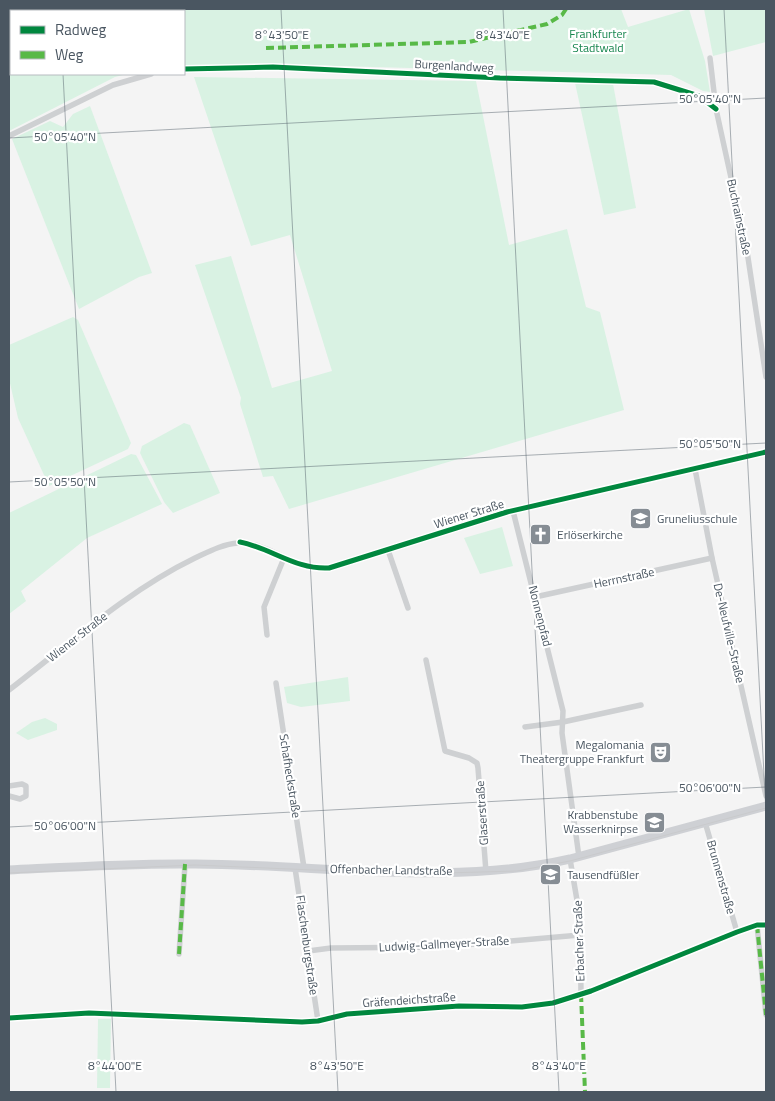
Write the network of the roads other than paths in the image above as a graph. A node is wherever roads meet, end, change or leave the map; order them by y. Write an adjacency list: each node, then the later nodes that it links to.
1 (710, 58): 4 (street, Buchrainstraße)
2 (185, 69): 4 (street, Burgenlandweg)
3 (148, 75): 5 (street)
4 (716, 109): 6 (street, Buchrainstraße)
5 (9, 136)
6 (766, 377)
7 (766, 452): 8 (street, Wiener Straße)
8 (695, 469): 9 (street, Wiener Straße); 12 (street, De-Neufville-Straße)
9 (513, 511): 10 (street, Wiener Straße); 13 (street, Nonnenpfad)
10 (388, 550): 11 (street, Wiener Straße); 14 (street)
11 (284, 558): 15 (street); 18 (street, Wiener Straße)
12 (712, 558): 13 (street, Herrnstraße); 24 (street, De-Neufville-Straße)
13 (535, 598): 20 (street, Nonnenpfad)
14 (408, 608)
15 (267, 635)
16 (426, 660): 31 (street, Glaserstraße)
17 (276, 683): 29 (street, Schafheckstraße)
18 (9, 690)
19 (642, 705): 20 (street)
20 (563, 722): 21 (street); 27 (street, Nonnenpfad)
21 (525, 727)
22 (9, 786): 23 (street)
23 (9, 796)
24 (766, 796)
25 (766, 806): 26 (main road, Offenbacher Landstraße)
26 (705, 822): 27 (main road, Offenbacher Landstraße); 34 (street, Brunnenstraße)
27 (574, 858): 31 (main road, Offenbacher Landstraße); 35 (street, Erbacher Straße)
28 (185, 864): 29 (main road, Offenbacher Landstraße); 30 (main road, Offenbacher Landstraße); 37 (street)
29 (300, 868): 31 (main road, Offenbacher Landstraße); 36 (street, Flaschenburgstraße)
30 (9, 870)
31 (486, 872)
32 (757, 925): 33 (street, Gräfendeichstraße); 34 (street, Gräfendeichstraße); 39 (street)
33 (766, 925)
34 (737, 932): 38 (street, Gräfendeichstraße)
35 (580, 935): 36 (street, Ludwig-Gallmeyer-Straße); 38 (street, Erbacher Straße)
36 (308, 951): 41 (street, Flaschenburgstraße)
37 (179, 954)
38 (581, 994): 41 (street, Gräfendeichstraße)
39 (766, 1015)
40 (190, 1016): 41 (street, Gräfendeichstraße)
41 (318, 1022)

